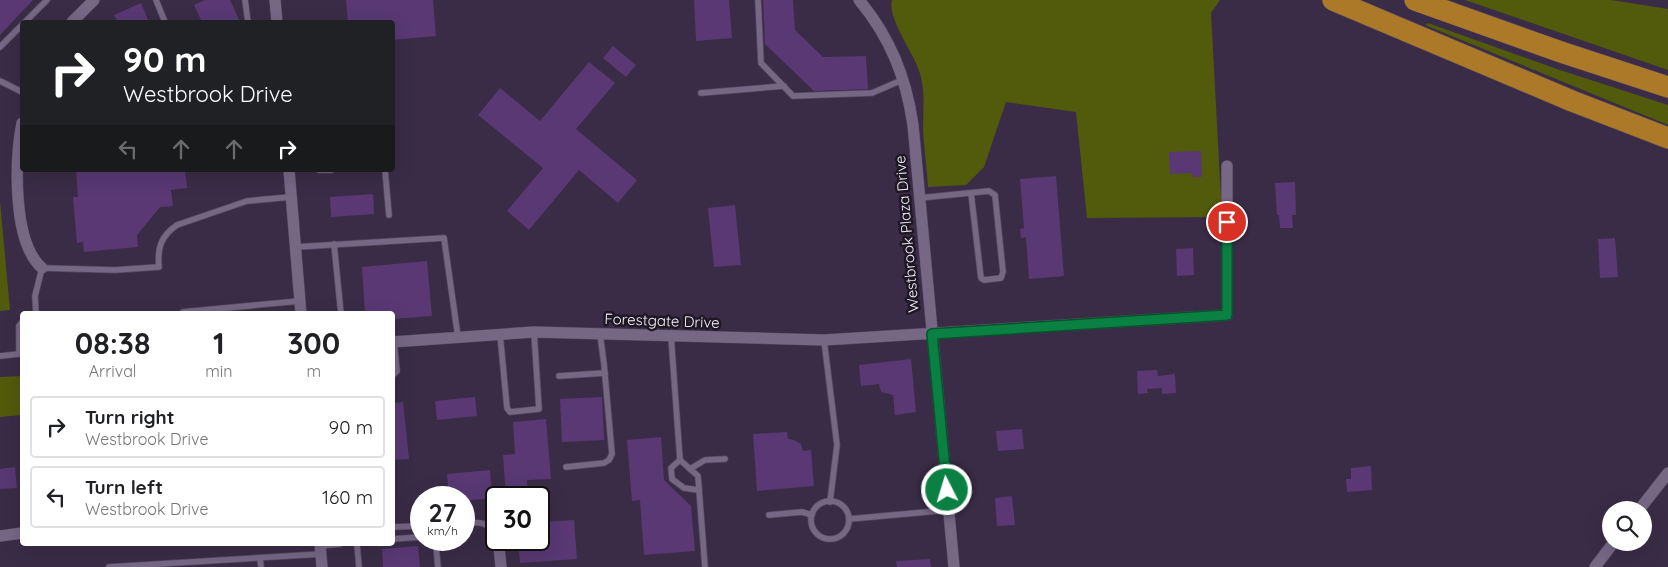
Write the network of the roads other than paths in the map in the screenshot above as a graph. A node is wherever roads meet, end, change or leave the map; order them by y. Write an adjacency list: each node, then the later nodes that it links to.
1 (48, 0): 10 (lane)
2 (94, 0): 11 (street)
3 (156, 0): 12 (lane)
4 (245, 0): 13 (lane)
5 (275, 0): 14 (street)
6 (758, 0): 19 (lane)
7 (858, 0): 17 (street, Westbrook Plaza Drive)
8 (1333, 0): 23 (highway)
9 (1415, 0): 20 (highway)
10 (28, 20)
11 (74, 20)
12 (164, 20)
13 (248, 20)
14 (277, 20)
15 (20, 28): 16 (lane)
16 (0, 47)
17 (902, 80): 19 (lane); 32 (street, Westbrook Plaza Drive)
18 (0, 81): 21 (lane)
19 (784, 86): 22 (lane)
20 (1668, 87)
21 (20, 91)
22 (701, 93)
23 (1572, 101): 24 (highway); 26 (highway)
24 (1668, 138)
25 (20, 144): 36 (street)
26 (1668, 153)
27 (1227, 166): 46 (street, Forestgate Drive)
28 (289, 172): 31 (street)
29 (385, 172): 33 (lane)
30 (971, 193): 30 (lane); 32 (lane)
31 (292, 197): 35 (street); 36 (lane)
32 (919, 198): 46 (street, Westbrook Plaza Drive)
33 (389, 216)
34 (334, 244): 35 (lane); 41 (lane); 48 (lane)
35 (296, 247): 37 (street)
36 (42, 268): 38 (lane)
37 (300, 301): 39 (lane); 40 (street)
38 (36, 311)
39 (194, 311)
40 (301, 311)
41 (341, 311)
42 (20, 325): 51 (lane)
43 (534, 332): 44 (street, Forestgate Drive); 44 (lane); 45 (street, Forestgate Drive)
44 (500, 334): 48 (street, Forestgate Drive)
45 (600, 334): 47 (street, Forestgate Drive); 56 (lane)
46 (932, 334): 49 (street, Forestgate Drive); 66 (street, Westbrook Plaza Drive)
47 (671, 336): 49 (street, Forestgate Drive); 59 (lane)
48 (458, 337): 50 (street, Forestgate Drive)
49 (824, 340): 65 (lane)
50 (395, 342)
51 (20, 354)
52 (20, 354): 53 (lane)
53 (0, 356)
54 (395, 356): 55 (lane)
55 (395, 373)
56 (605, 373): 57 (lane); 60 (lane)
57 (558, 376)
58 (725, 459): 61 (lane)
59 (680, 460): 61 (lane); 63 (lane)
60 (566, 467)
61 (690, 469): 63 (lane)
62 (1668, 473): 64 (street)
63 (699, 490): 89 (lane)
64 (1646, 501)
65 (830, 502): 68 (lane); 69 (lane)
66 (949, 510): 69 (lane); 90 (street, Westbrook Plaza Drive)
67 (769, 515): 68 (lane)
68 (812, 516): 69 (lane)
69 (849, 519)
70 (410, 526): 71 (lane)
71 (395, 527)
72 (20, 533): 73 (street)
73 (0, 536)
74 (410, 538): 75 (lane)
75 (395, 539)
76 (357, 546): 86 (lane)
77 (321, 548): 81 (lane); 85 (street)
78 (436, 551): 87 (lane)
79 (499, 551): 88 (street)
80 (1607, 551): 91 (street)
81 (260, 558): 82 (lane); 84 (lane)
82 (196, 565): 83 (lane)
83 (109, 567)
84 (261, 567)
85 (322, 567)
86 (359, 567)
87 (438, 567)
88 (501, 567)
89 (705, 567)
90 (954, 567)
91 (1595, 567)

